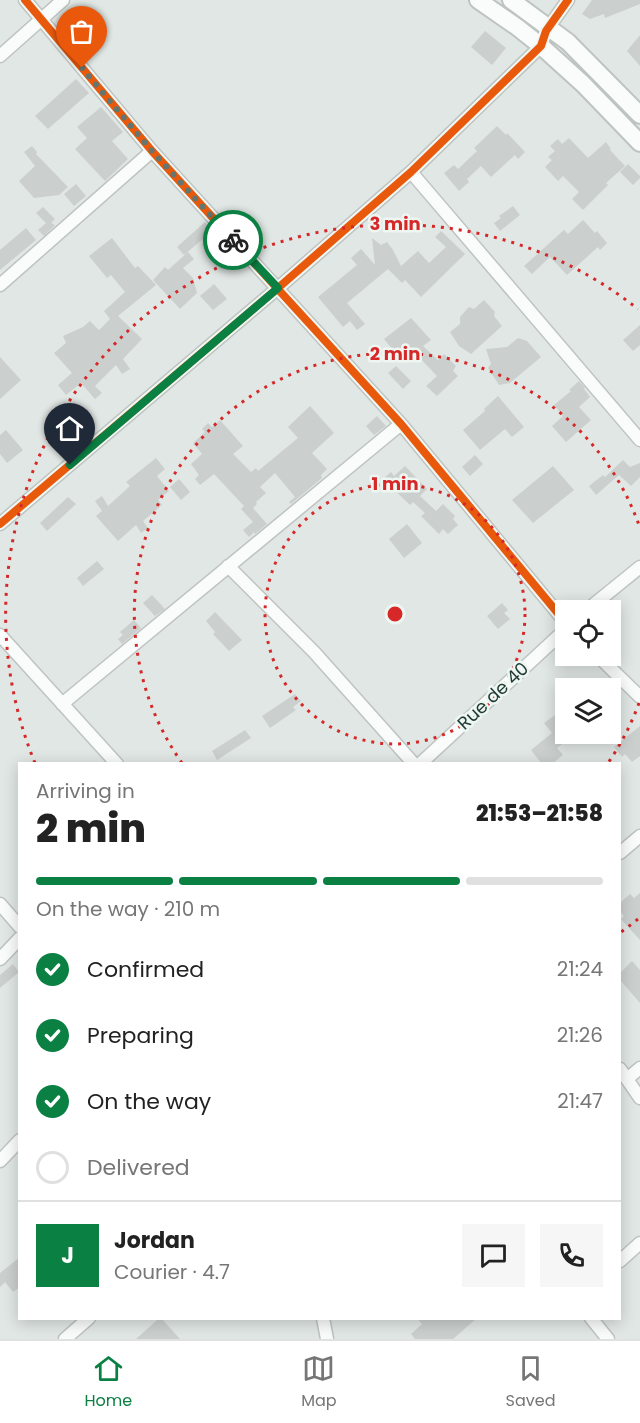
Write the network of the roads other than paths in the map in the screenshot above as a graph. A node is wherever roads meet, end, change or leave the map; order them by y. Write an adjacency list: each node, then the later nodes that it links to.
1 (25, 0): 6 (street)
2 (63, 0): 6 (street)
3 (478, 0): 8 (street)
4 (512, 0): 7 (street)
5 (568, 0): 7 (street)
6 (41, 19): 9 (street); 12 (street)
7 (549, 28): 8 (street); 10 (street)
8 (541, 46): 11 (street); 13 (street)
9 (0, 56)
10 (640, 115)
11 (640, 143)
12 (152, 151): 14 (street); 15 (street)
13 (411, 172): 15 (street); 17 (street)
14 (0, 285)
15 (278, 288): 16 (street); 18 (street)
16 (401, 424): 19 (street); 22 (street)
17 (640, 440)
18 (0, 524)
19 (228, 566): 27 (street); 29 (street)
20 (640, 567): 21 (street)
21 (599, 600)
22 (555, 610)
23 (0, 635): 27 (street)
24 (555, 639): 30 (street, Rue de 40)
25 (608, 666): 26 (street)
26 (640, 697)
27 (62, 704): 28 (street)
28 (115, 762)
29 (412, 762)
30 (422, 762)
31 (640, 836): 32 (street)
32 (621, 852)
33 (0, 904): 34 (street)
34 (18, 925)
35 (18, 940): 36 (street)
36 (0, 959)
37 (640, 1068): 39 (street)
38 (621, 1070): 39 (street)
39 (627, 1079): 40 (street)
40 (640, 1098)
41 (18, 1142): 42 (street)
42 (0, 1161)
43 (640, 1243): 44 (street)
44 (621, 1260)
45 (87, 1320): 48 (street)
46 (323, 1320): 49 (street)
47 (593, 1320): 50 (street)
48 (65, 1339)
49 (327, 1339)
50 (608, 1339)

